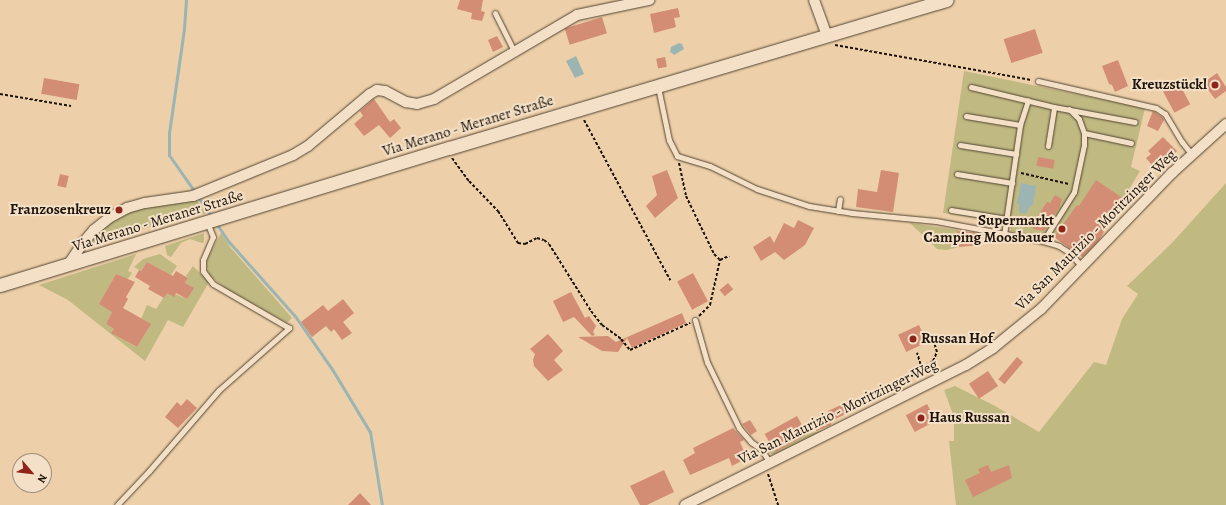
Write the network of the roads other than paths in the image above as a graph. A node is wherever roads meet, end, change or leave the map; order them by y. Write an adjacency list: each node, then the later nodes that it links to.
1 (649, 0): 6 (street)
2 (814, 0): 5 (street)
3 (946, 0): 5 (main road, Via Merano - Meraner Straße)
4 (495, 13): 6 (lane)
5 (827, 36): 9 (main road, Via Merano - Meraner Straße)
6 (514, 51): 32 (street)
7 (1038, 81): 22 (lane)
8 (971, 87): 10 (lane)
9 (659, 90): 27 (lane); 29 (main road, Via Merano - Meraner Straße)
10 (1028, 100): 11 (lane); 16 (lane)
11 (1054, 108): 12 (lane); 20 (lane)
12 (1068, 109): 14 (lane); 17 (lane)
13 (966, 116): 16 (lane)
14 (1135, 122)
15 (1226, 124): 22 (street, Via San Maurizio - Moritzinger Weg)
16 (1020, 125): 21 (lane)
17 (1084, 133): 18 (lane); 31 (lane)
18 (1131, 144)
19 (960, 145): 21 (lane)
20 (1048, 146)
21 (1016, 154): 24 (lane)
22 (1192, 155): 33 (street, Via San Maurizio - Moritzinger Weg)
23 (957, 174): 24 (lane)
24 (1012, 183): 28 (lane)
25 (840, 198): 27 (lane)
26 (951, 210): 28 (lane)
27 (838, 211): 30 (lane)
28 (1007, 218): 30 (lane)
29 (213, 221): 32 (main road, Via Merano - Meraner Straße); 37 (lane)
30 (1004, 235): 31 (lane)
31 (1043, 241): 33 (lane)
32 (68, 265): 34 (main road, Via Merano - Meraner Straße)
33 (1082, 267): 36 (street, Via San Maurizio - Moritzinger Weg)
34 (0, 285)
35 (695, 320): 36 (lane)
36 (768, 464): 38 (street, Via San Maurizio - Moritzinger Weg)
37 (117, 505)
38 (685, 505)

